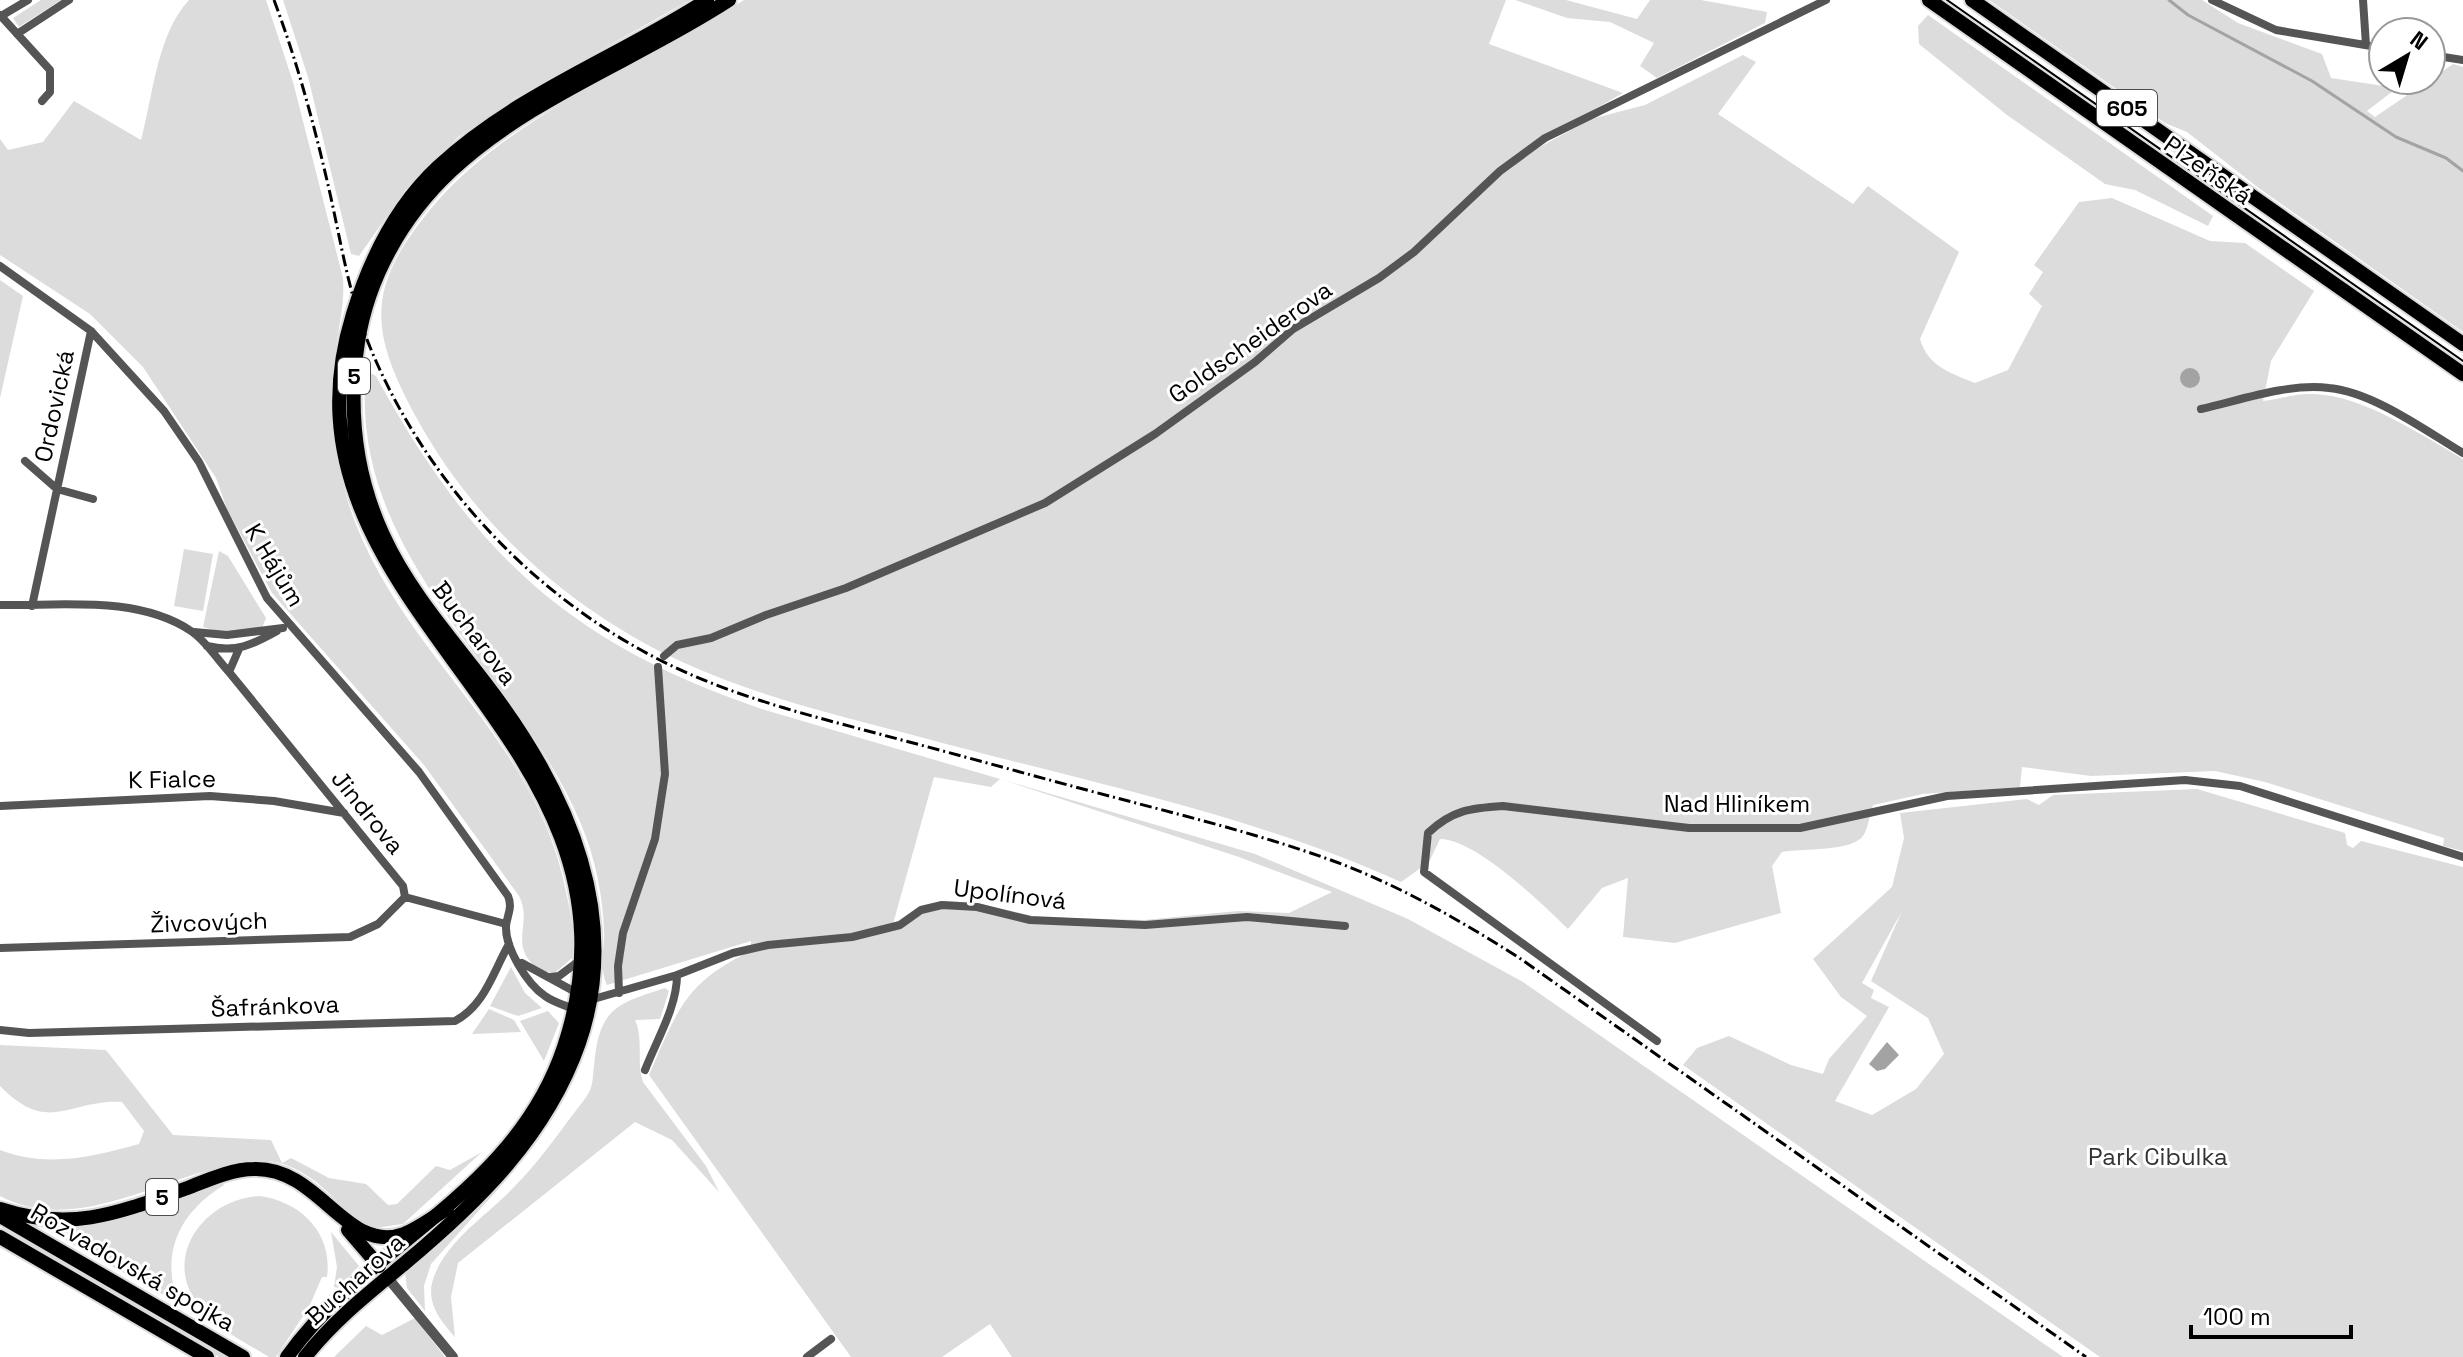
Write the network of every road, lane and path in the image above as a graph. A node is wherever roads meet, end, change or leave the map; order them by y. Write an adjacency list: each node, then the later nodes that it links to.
1 (28, 0): 10 (street)
2 (69, 0): 11 (street)
3 (707, 0): 40 (main road, Bucharova / 5)
4 (729, 0): 46 (main road, Bucharova / 5)
5 (1826, 0): 29 (street, Goldscheiderova)
6 (1929, 0): 17 (main road, Plzeňská / 605)
7 (1972, 0): 16 (main road, Plzeňská / 605)
8 (2212, 0): 12 (street)
9 (2363, 0): 12 (street)
10 (1, 16): 11 (street)
11 (17, 34): 13 (street)
12 (2366, 45)
13 (42, 101)
14 (0, 266): 15 (street, K Hájům)
15 (91, 331): 21 (street, Ordovická); 25 (street, K Hájům)
16 (2463, 344)
17 (2463, 374)
18 (2201, 409): 19 (street)
19 (2463, 453)
20 (25, 461): 21 (street, Ordovická)
21 (57, 489): 22 (street, Ordovická); 24 (street, Ordovická)
22 (93, 499)
23 (0, 605): 24 (street, Jindrova)
24 (32, 606): 26 (street, Jindrova)
25 (285, 626): 26 (street, Jindrova); 28 (street); 36 (street, K Hájům)
26 (193, 632): 27 (street, Jindrova)
27 (205, 645): 28 (street); 31 (street, Jindrova)
28 (239, 649): 31 (street)
29 (664, 656)
30 (658, 667): 45 (street)
31 (229, 672): 33 (street, Jindrova)
32 (0, 806): 33 (street, K Fialce)
33 (344, 813): 35 (street, Jindrova)
34 (2463, 857): 49 (street, Nad Hliníkem)
35 (405, 897): 36 (street); 39 (street, Živcových)
36 (506, 924): 38 (street, K Hájům)
37 (1345, 926): 42 (street, Upolínová)
38 (509, 944): 41 (street); 48 (street, Šafránkova)
39 (0, 948)
40 (582, 958): 43 (street); 44 (main road, Bucharova / 5)
41 (519, 960): 43 (street); 47 (street)
42 (677, 975): 45 (street, Upolínová); 50 (street)
43 (545, 977): 44 (street)
44 (577, 990): 46 (street); 47 (main road, Bucharova / 5)
45 (619, 993): 46 (street, Upolínová)
46 (590, 1000): 47 (street, Upolínová); 56 (main road, Bucharova / 5)
47 (574, 1009): 53 (main road, Bucharova / 5)
48 (0, 1030)
49 (1657, 1041)
50 (645, 1070)
51 (319, 1194): 52 (main road, 5); 53 (main road, 5); 56 (main road)
52 (0, 1209)
53 (447, 1209): 56 (main road, Bucharova / 5)
54 (0, 1216): 60 (main road, Rozvadovská spojka)
55 (0, 1237): 59 (main road, Rozvadovská spojka)
56 (383, 1272): 58 (main road, Bucharova / 5); 62 (street)
57 (831, 1339): 63 (street)
58 (307, 1347): 61 (main road, Bucharova / 5)
59 (207, 1357)
60 (243, 1357)
61 (287, 1357)
62 (453, 1357)
63 (807, 1357)

